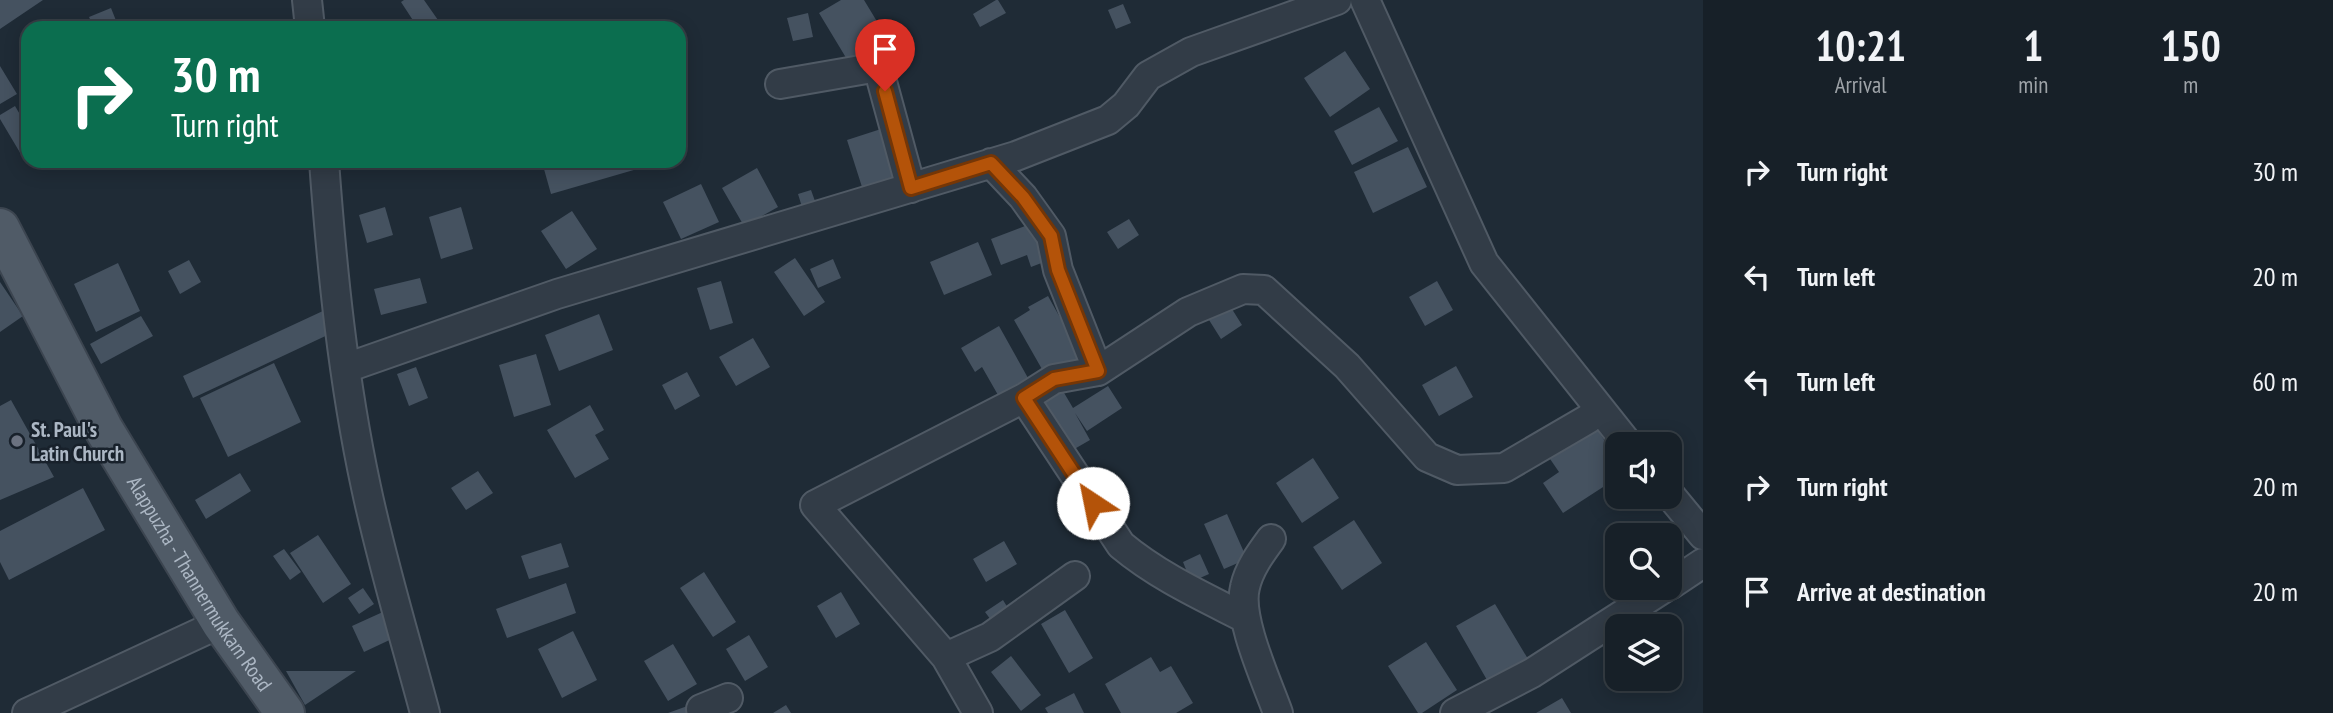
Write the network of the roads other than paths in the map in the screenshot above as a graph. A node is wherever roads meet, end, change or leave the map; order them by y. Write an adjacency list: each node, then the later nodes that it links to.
1 (307, 0): 4 (street)
2 (1337, 0): 6 (street)
3 (1365, 0): 13 (street)
4 (309, 21)
5 (780, 84): 8 (street)
6 (991, 163): 8 (street); 11 (street)
7 (325, 168): 10 (street)
8 (911, 188): 10 (street)
9 (0, 229): 23 (main road, Alappuzha - Thannermukkam Road)
10 (346, 368): 28 (street)
11 (1098, 371): 12 (street); 13 (street)
12 (1024, 398): 22 (street); 24 (street)
13 (1599, 409): 14 (street)
14 (1618, 432)
15 (1682, 509): 16 (street)
16 (1703, 535)
17 (1271, 539): 22 (street)
18 (1703, 564): 20 (street)
19 (1075, 576): 24 (street)
20 (1682, 577)
21 (1645, 600): 32 (street)
22 (1244, 618): 31 (street)
23 (221, 623): 26 (street); 27 (main road, Alappuzha - Thannermukkam Road)
24 (946, 657): 30 (street)
25 (728, 698): 29 (street)
26 (27, 713)
27 (285, 713)
28 (425, 713)
29 (702, 713)
30 (978, 713)
31 (1278, 713)
32 (1455, 713)

